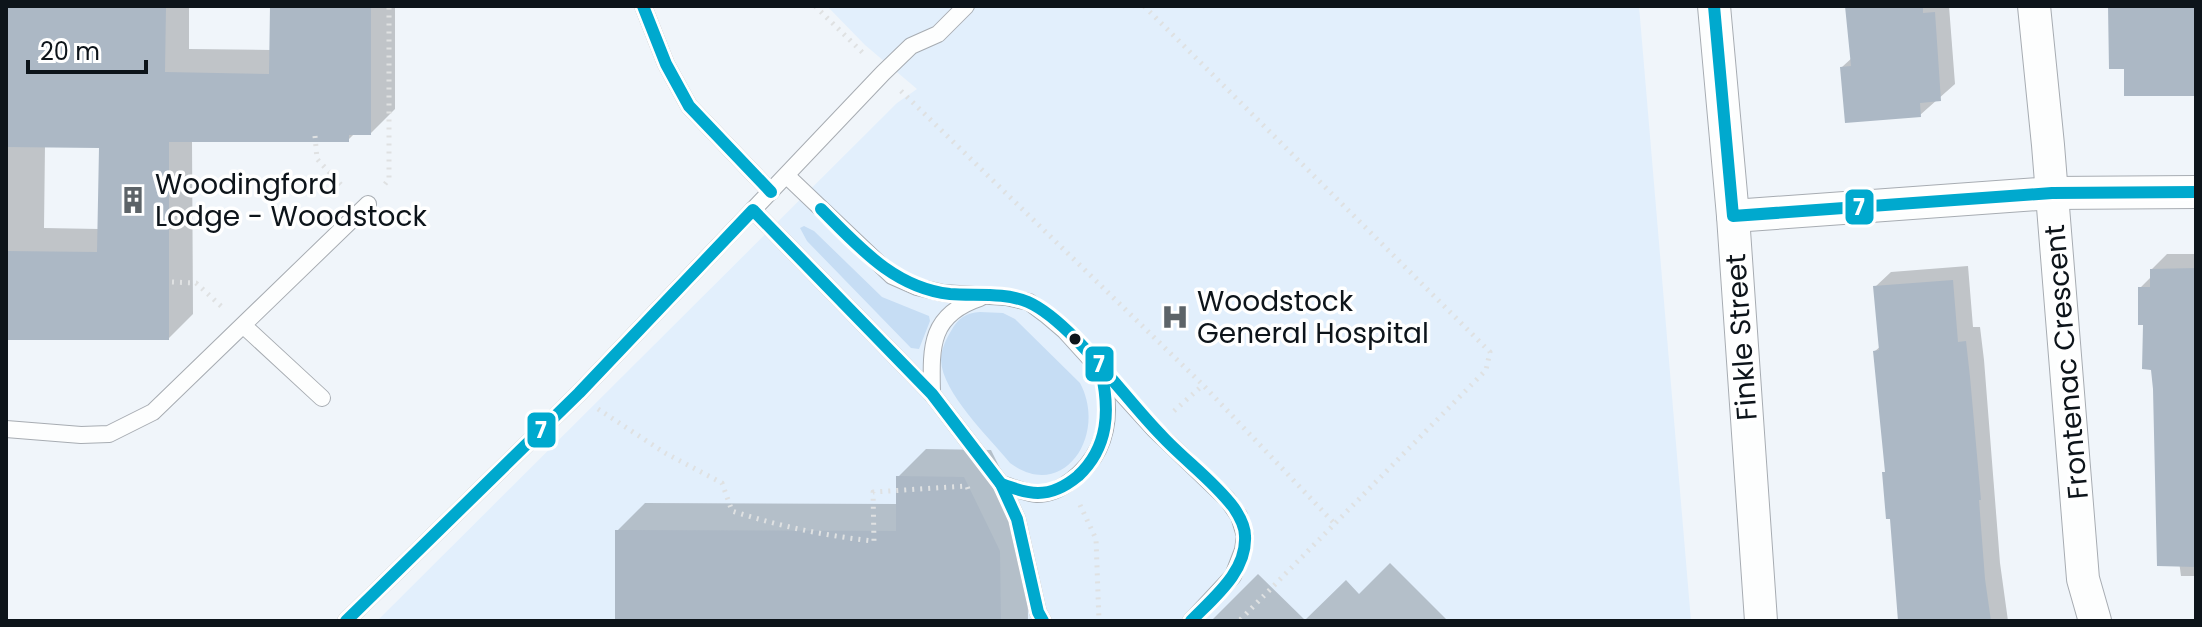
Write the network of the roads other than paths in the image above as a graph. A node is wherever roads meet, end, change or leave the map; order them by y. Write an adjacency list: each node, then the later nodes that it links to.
1 (643, 6): 6 (lane)
2 (966, 6): 5 (lane)
3 (1714, 6): 11 (street, Finkle Street)
4 (2034, 6): 8 (street, Frontenac Crescent)
5 (787, 176): 6 (lane); 12 (lane)
6 (771, 192): 10 (lane)
7 (2196, 192): 8 (street)
8 (2052, 193): 11 (street); 23 (street, Frontenac Crescent)
9 (365, 206): 13 (lane)
10 (753, 210): 15 (lane); 19 (lane)
11 (1733, 216): 22 (street, Finkle Street)
12 (985, 297): 14 (lane); 15 (lane)
13 (244, 326): 16 (lane); 17 (lane)
14 (1101, 371): 18 (lane); 21 (lane)
15 (932, 394): 18 (lane)
16 (322, 398)
17 (6, 429)
18 (1001, 484): 20 (lane)
19 (346, 621)
20 (1043, 621)
21 (1191, 621)
22 (1761, 621)
23 (2095, 621)

